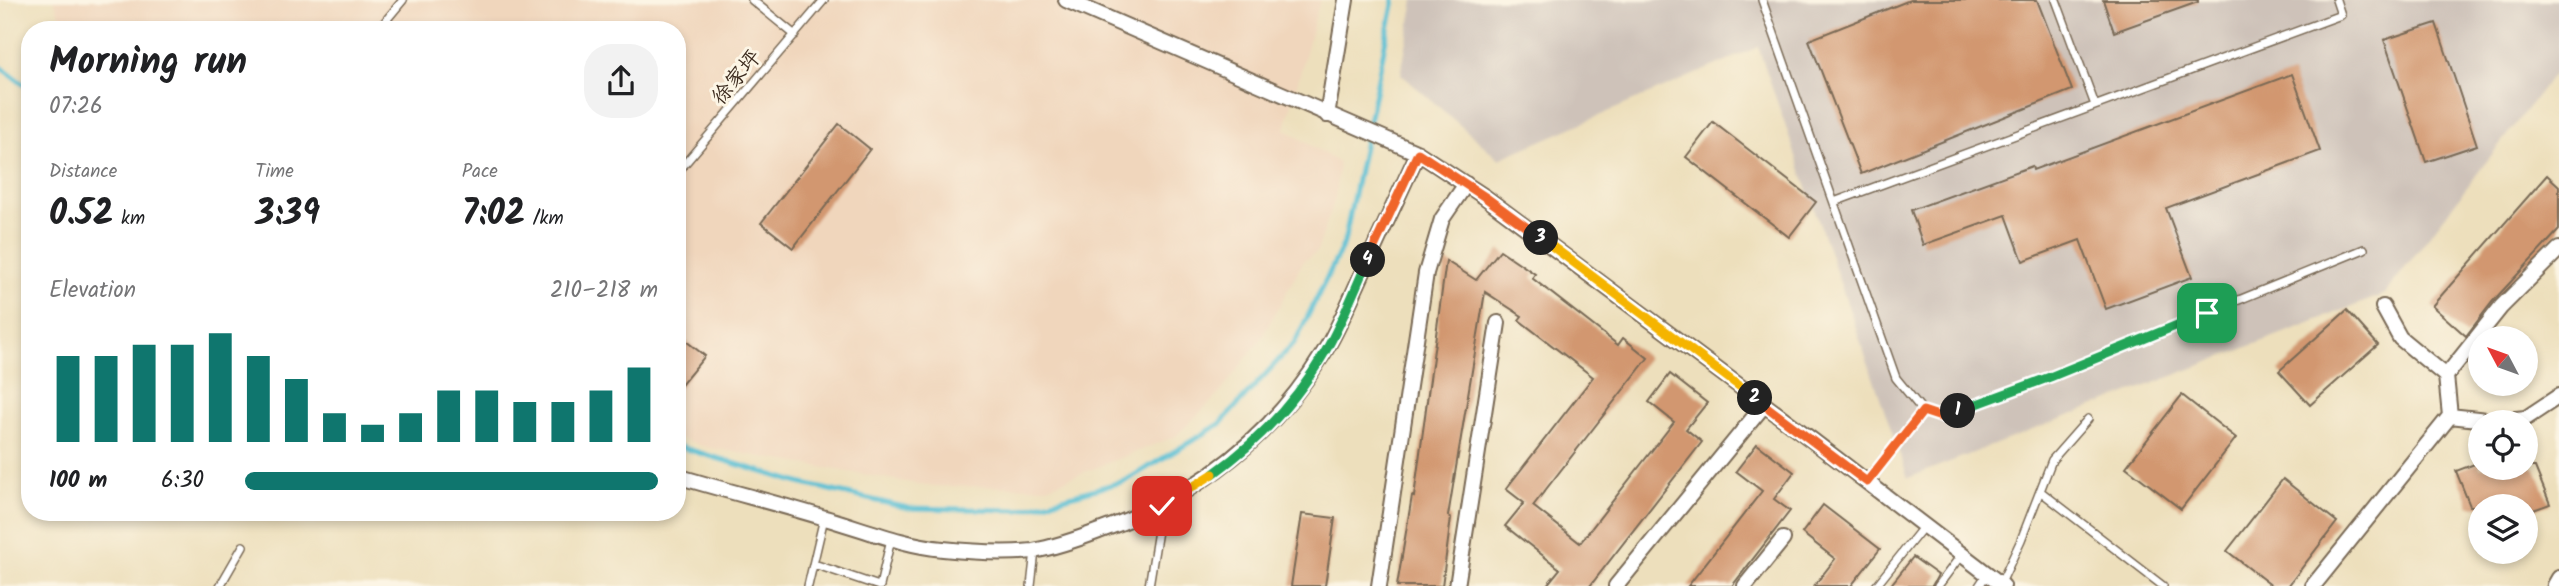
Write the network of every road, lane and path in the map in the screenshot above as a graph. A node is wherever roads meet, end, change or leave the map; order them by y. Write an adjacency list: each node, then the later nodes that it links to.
1 (403, 0): 9 (lane)
2 (752, 0): 10 (lane)
3 (824, 0): 10 (lane, 徐家坪)
4 (1066, 0): 12 (street)
5 (1346, 0): 12 (street)
6 (1762, 0): 16 (lane)
7 (2056, 0): 11 (lane)
8 (2336, 0): 11 (lane)
9 (386, 21)
10 (795, 35): 14 (lane, 徐家坪)
11 (2095, 105): 16 (lane)
12 (1327, 114): 13 (street)
13 (1418, 153): 15 (street); 30 (street)
14 (686, 162)
15 (1466, 184): 23 (street); 48 (street)
16 (1834, 202): 24 (lane)
17 (2364, 249): 24 (lane)
18 (2559, 249): 21 (street)
19 (2383, 307): 21 (street)
20 (1498, 323): 49 (street)
21 (2446, 376): 25 (street)
22 (2559, 396): 25 (street)
23 (1764, 405): 28 (street); 50 (street)
24 (1923, 411): 28 (lane)
25 (2449, 416): 55 (street)
26 (2088, 419): 29 (lane)
27 (686, 479): 31 (street)
28 (1867, 482): 32 (street)
29 (2040, 491): 42 (lane); 54 (lane)
30 (1162, 506): 36 (street); 47 (lane)
31 (824, 517): 33 (street); 38 (lane)
32 (1924, 526): 37 (street); 52 (lane)
33 (891, 539): 36 (street); 45 (lane)
34 (1783, 539): 51 (street)
35 (243, 546): 43 (lane)
36 (1035, 550): 46 (lane)
37 (1962, 554): 40 (street); 53 (lane)
38 (814, 564): 41 (lane); 44 (lane)
39 (2559, 578): 56 (street)
40 (1983, 580): 42 (street)
41 (860, 583): 45 (lane)
42 (2002, 585)
43 (220, 586)
44 (808, 586)
45 (880, 586)
46 (1031, 586)
47 (1149, 586)
48 (1379, 586)
49 (1457, 586)
50 (1616, 586)
51 (1745, 586)
52 (1876, 586)
53 (1938, 586)
54 (2163, 586)
55 (2313, 586)
56 (2556, 586)

